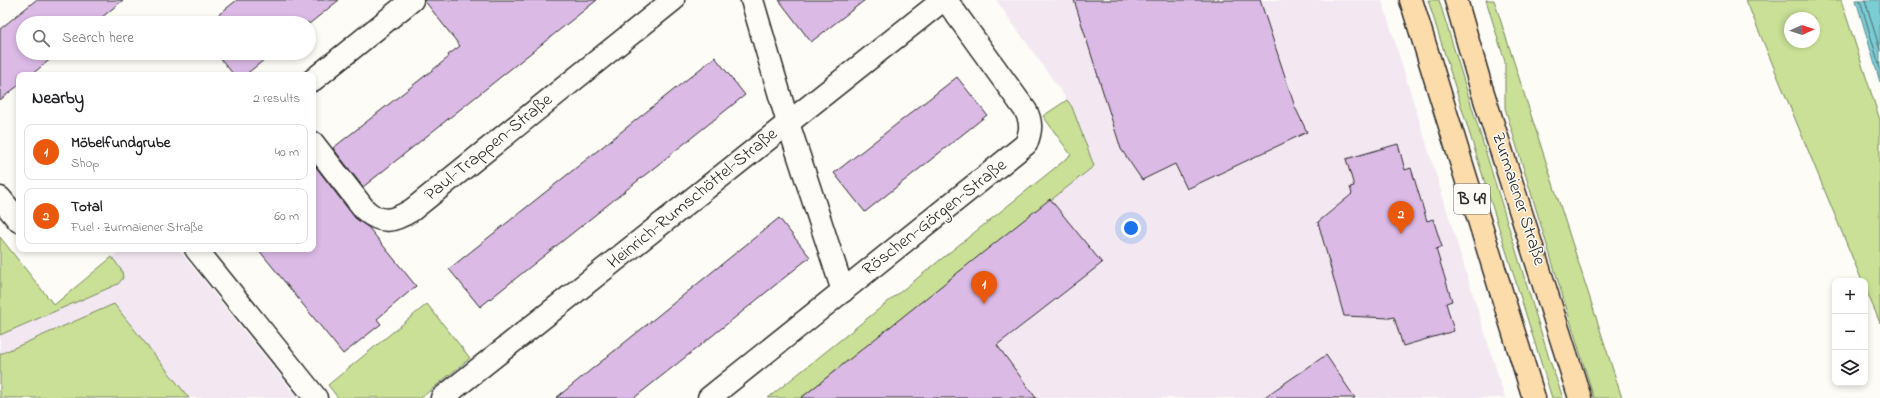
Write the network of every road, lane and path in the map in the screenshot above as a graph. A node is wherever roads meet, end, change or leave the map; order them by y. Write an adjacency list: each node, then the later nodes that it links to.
1 (412, 0): 8 (street)
2 (674, 0): 10 (street, Paul-Trappen-Straße)
3 (752, 0): 9 (street)
4 (943, 0): 9 (street, Heinrich-Rumschöttel-Straße)
5 (946, 0): 14 (street, Röschen-Görgen-Straße)
6 (1411, 0): 18 (main road, B 49)
7 (1456, 0): 19 (main road, Zurmaiener Straße / B 49)
8 (316, 78)
9 (788, 122): 14 (street); 16 (street, Heinrich-Rumschöttel-Straße)
10 (316, 147)
11 (0, 198): 12 (street)
12 (16, 217)
13 (198, 252): 15 (street)
14 (843, 291): 17 (street, Röschen-Görgen-Straße)
15 (316, 398)
16 (442, 398)
17 (709, 398)
18 (1534, 398)
19 (1580, 398)

